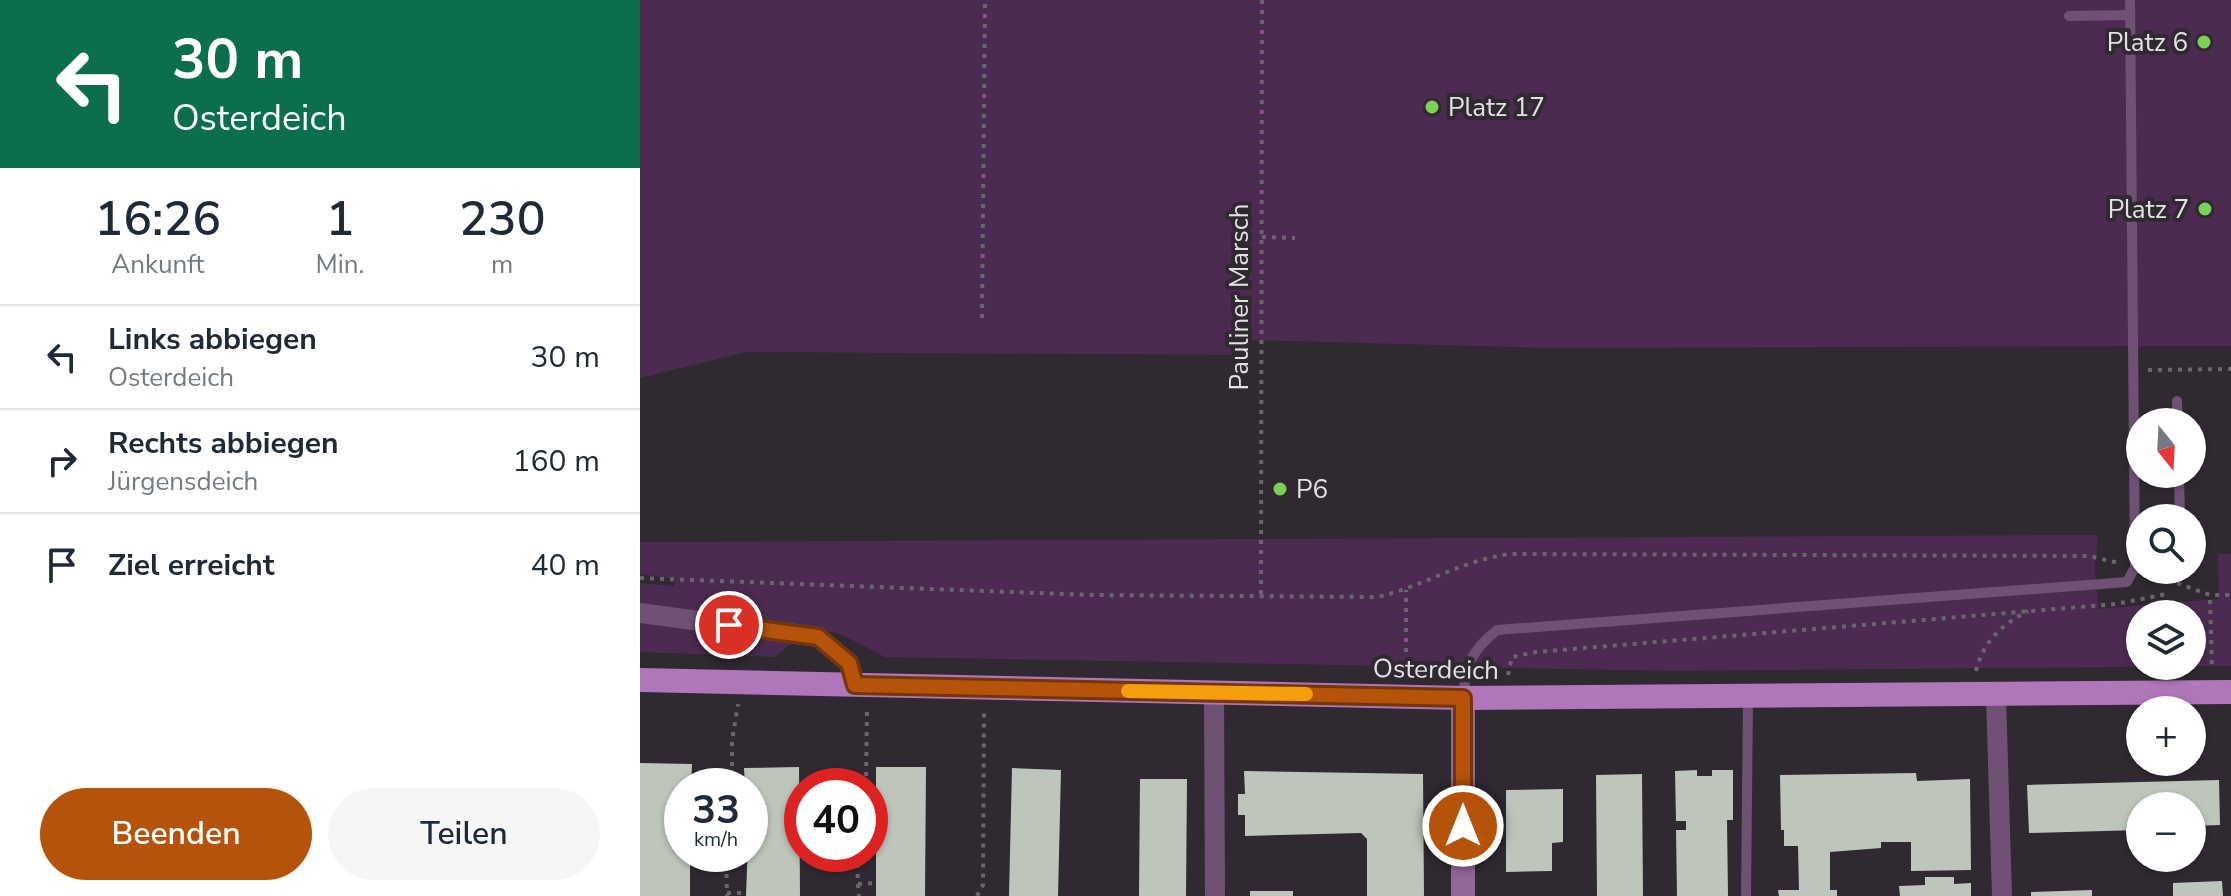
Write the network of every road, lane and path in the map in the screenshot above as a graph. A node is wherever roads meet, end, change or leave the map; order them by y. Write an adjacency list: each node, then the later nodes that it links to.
1 (985, 0): 8 (path)
2 (1262, 0): 6 (path, Pauliner Marsch)
3 (2130, 0): 4 (lane)
4 (2130, 15): 5 (lane); 10 (lane)
5 (2069, 16)
6 (1262, 237): 7 (path); 21 (path, Pauliner Marsch)
7 (1295, 238)
8 (982, 318)
9 (2231, 369): 10 (path)
10 (2133, 370): 13 (lane)
11 (2177, 401): 12 (lane)
12 (2177, 408)
13 (2137, 504)
14 (2089, 556): 15 (path); 19 (path); 20 (path)
15 (2126, 566)
16 (640, 578): 21 (path)
17 (2126, 582): 19 (lane)
18 (2180, 584): 23 (path)
19 (2054, 588): 25 (path); 38 (lane)
20 (1406, 590): 21 (path); 29 (path)
21 (1261, 594)
22 (2167, 594): 25 (path)
23 (2231, 595)
24 (2210, 600): 27 (path)
25 (2029, 610): 28 (path); 30 (path)
26 (640, 613): 33 (street)
27 (2212, 670)
28 (1975, 672)
29 (1406, 674)
30 (1508, 675)
31 (640, 680): 32 (main road, Osterdeich)
32 (741, 682): 33 (main road, Osterdeich); 40 (path)
33 (862, 685): 34 (main road, Osterdeich); 41 (path)
34 (984, 688): 35 (main road, Osterdeich); 49 (path)
35 (1214, 692): 38 (main road, Osterdeich); 50 (street)
36 (2231, 692): 37 (main road, Osterdeich)
37 (1996, 696): 39 (main road, Osterdeich); 53 (street)
38 (1463, 698): 39 (main road, Osterdeich); 51 (street)
39 (1748, 698): 52 (lane)
40 (732, 768)
41 (865, 768)
42 (726, 872): 47 (path)
43 (858, 872): 45 (path)
44 (876, 883): 45 (path)
45 (858, 884): 48 (path)
46 (746, 893): 47 (path)
47 (727, 895)
48 (859, 896)
49 (977, 896)
50 (1215, 896)
51 (1463, 896)
52 (1746, 896)
53 (2002, 896)

